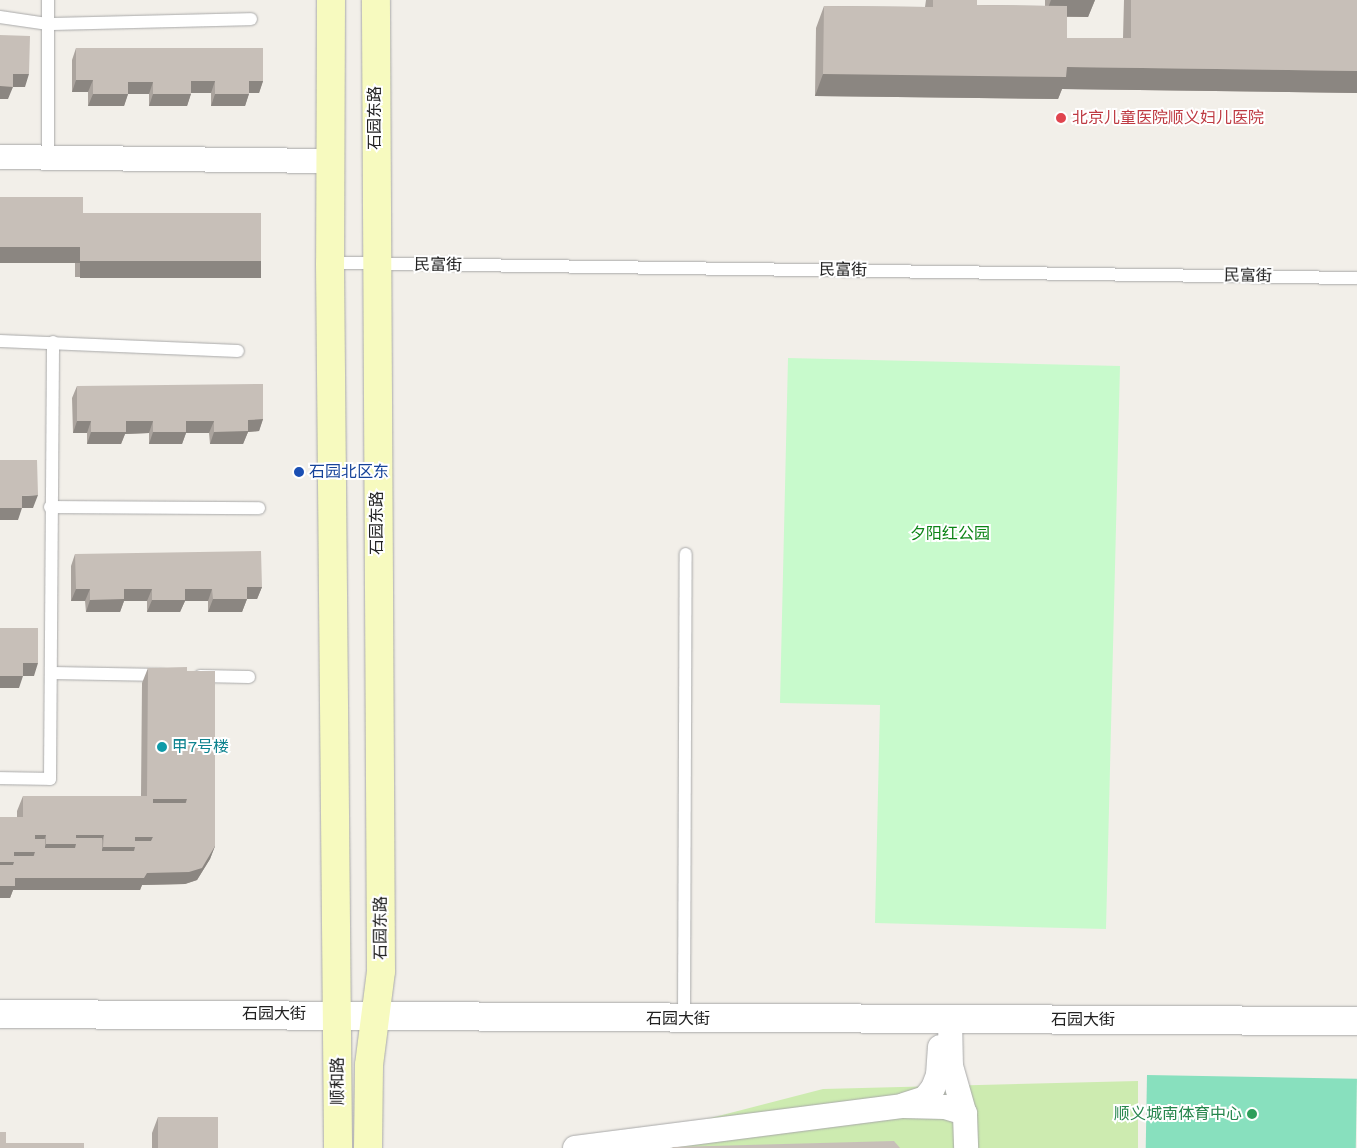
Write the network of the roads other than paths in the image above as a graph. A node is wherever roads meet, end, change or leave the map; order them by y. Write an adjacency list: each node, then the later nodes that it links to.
1 (48, 0): 6 (lane)
2 (331, 0): 9 (main road)
3 (376, 0): 11 (main road, 石园东路)
4 (0, 17): 6 (lane)
5 (251, 20): 6 (lane)
6 (48, 24): 8 (lane)
7 (0, 157): 8 (street)
8 (48, 158): 9 (street)
9 (331, 161): 10 (main road)
10 (330, 263): 11 (lane, 民富街); 23 (main road)
11 (375, 264): 12 (lane, 民富街); 24 (main road, 石园东路)
12 (1357, 278)
13 (0, 341): 14 (lane)
14 (53, 342): 15 (lane); 16 (lane)
15 (238, 351)
16 (50, 507): 17 (lane); 19 (lane)
17 (259, 508)
18 (686, 554): 25 (lane)
19 (52, 673): 20 (lane); 21 (lane)
20 (249, 677)
21 (0, 778)
22 (0, 1014): 23 (street, 石园大街)
23 (337, 1014): 24 (street, 石园大街); 30 (main road, 顺和路)
24 (376, 1016): 25 (street, 石园大街); 31 (main road, 顺和路)
25 (684, 1019): 26 (street, 石园大街)
26 (945, 1020): 27 (street, 石园大街); 28 (street); 29 (street)
27 (1357, 1021)
28 (903, 1106): 29 (street); 32 (street)
29 (965, 1113): 33 (street)
30 (338, 1148)
31 (368, 1148)
32 (575, 1148)
33 (966, 1148)

